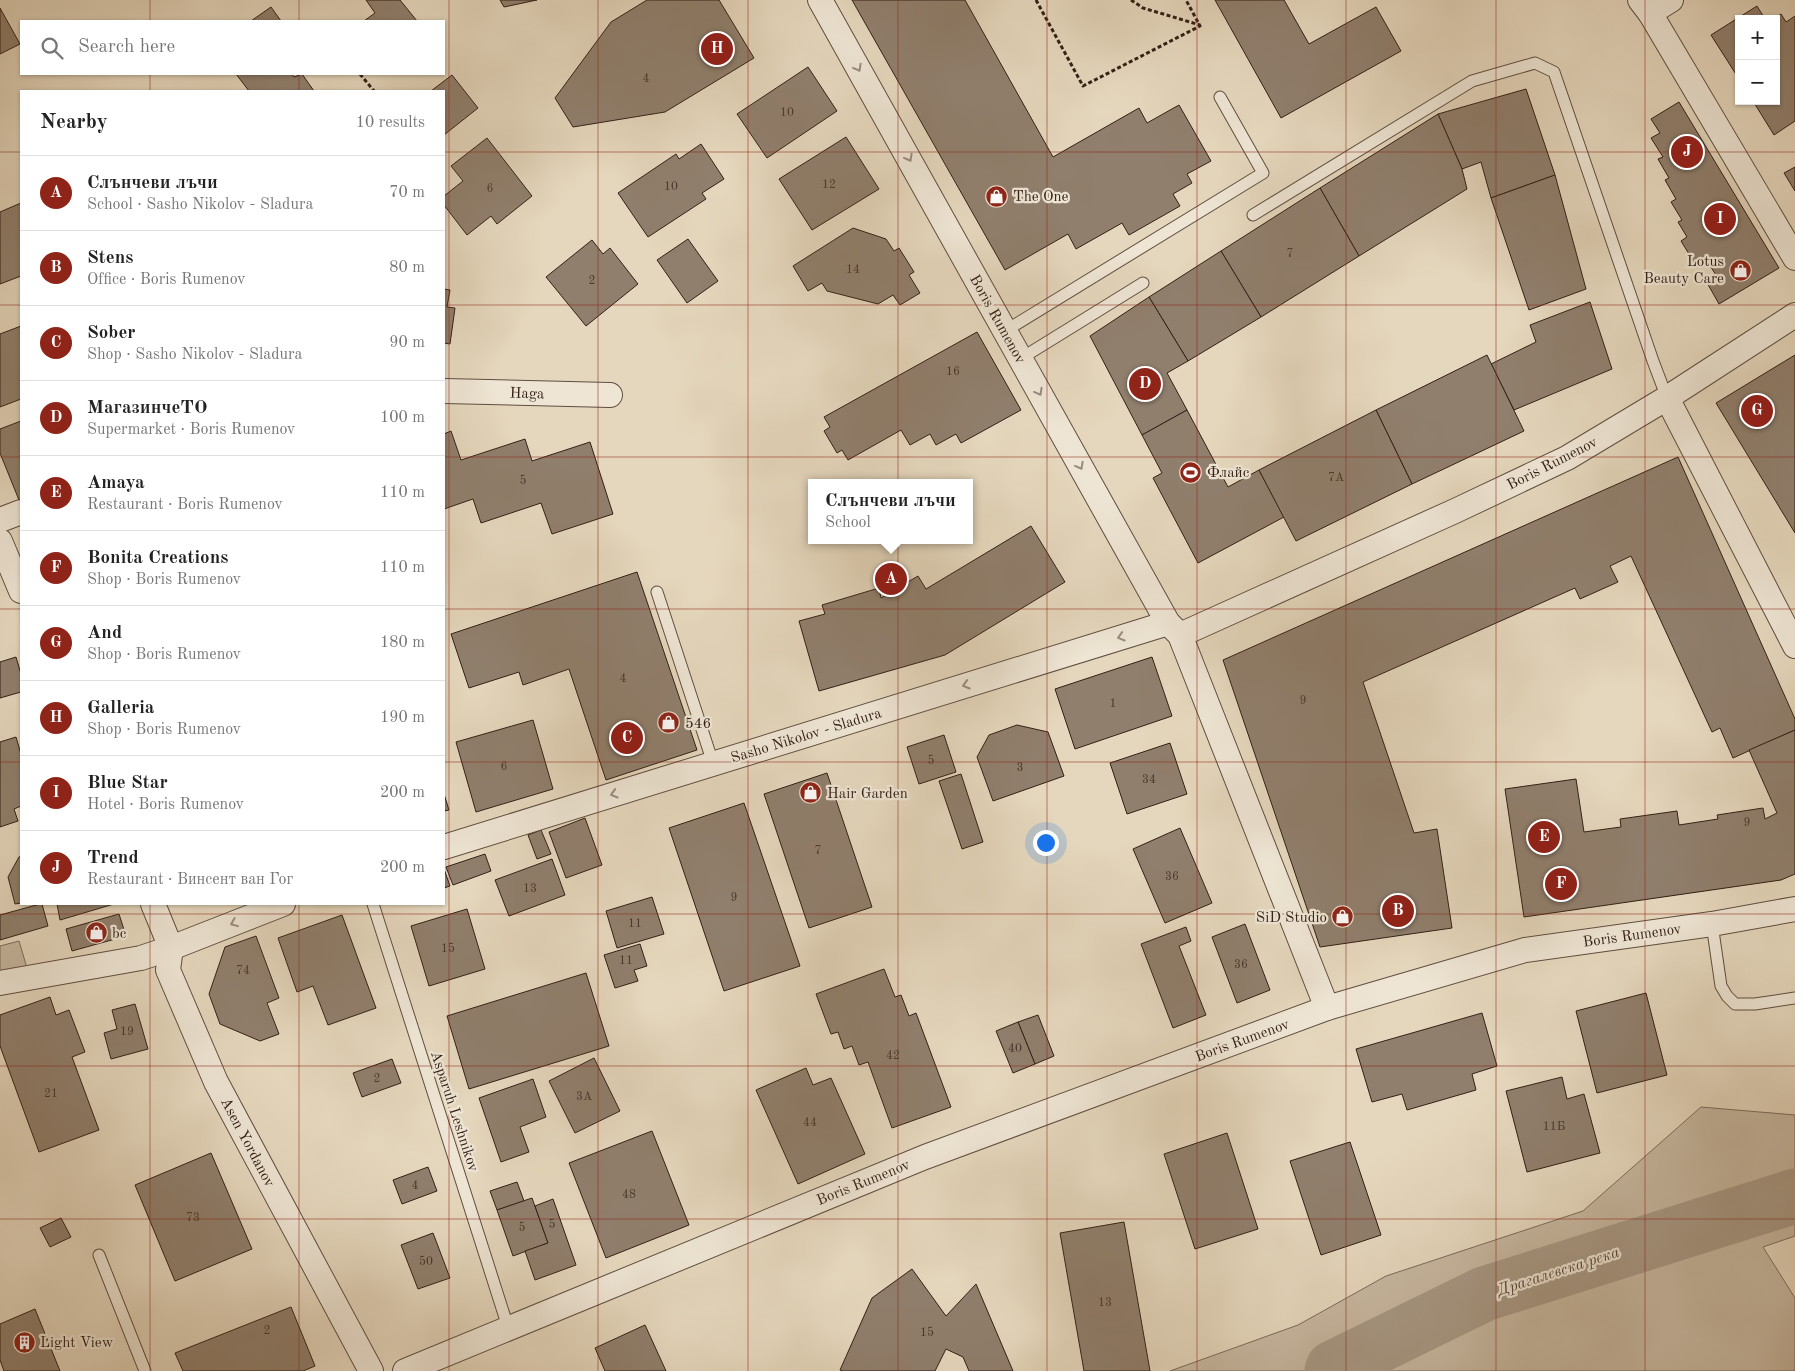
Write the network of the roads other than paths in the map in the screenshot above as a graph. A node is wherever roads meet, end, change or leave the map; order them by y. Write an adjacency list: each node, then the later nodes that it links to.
1 (820, 0): 9 (street, Boris Rumenov, one-way to 9)
2 (1671, 0): 3 (street)
3 (1645, 6): 6 (street)
4 (1220, 97): 9 (lane)
5 (1253, 214): 13 (lane)
6 (1795, 258)
7 (1143, 283): 10 (lane)
8 (1795, 315): 13 (street, Boris Rumenov)
9 (1005, 331): 10 (street, Boris Rumenov)
10 (1020, 359): 19 (street, Boris Rumenov, one-way to 19)
11 (445, 391): 12 (street, Haga)
12 (610, 395)
13 (1667, 398): 19 (street, Boris Rumenov); 20 (street)
14 (20, 512): 15 (street)
15 (0, 520)
16 (0, 541): 17 (street)
17 (20, 589)
18 (657, 592): 21 (lane)
19 (1174, 629): 21 (street, Sasho Nikolov - Sladura, one-way to 21); 31 (street, Boris Rumenov)
20 (1795, 646)
21 (713, 763): 22 (street, Sasho Nikolov - Sladura, one-way to 22)
22 (445, 847)
23 (153, 905): 28 (street, Asen Yordanov)
24 (280, 905): 28 (street, one-way to 28)
25 (373, 905): 33 (lane, Asparuh Leshnikov)
26 (1795, 909): 27 (street, Boris Rumenov)
27 (1712, 924): 30 (lane); 31 (street, Boris Rumenov)
28 (171, 948): 29 (street); 35 (street, Asen Yordanov)
29 (0, 982)
30 (1795, 998)
31 (1327, 1008): 33 (street, Boris Rumenov)
32 (99, 1256): 34 (lane)
33 (508, 1328): 36 (street, Boris Rumenov)
34 (145, 1371)
35 (371, 1371)
36 (405, 1371)

